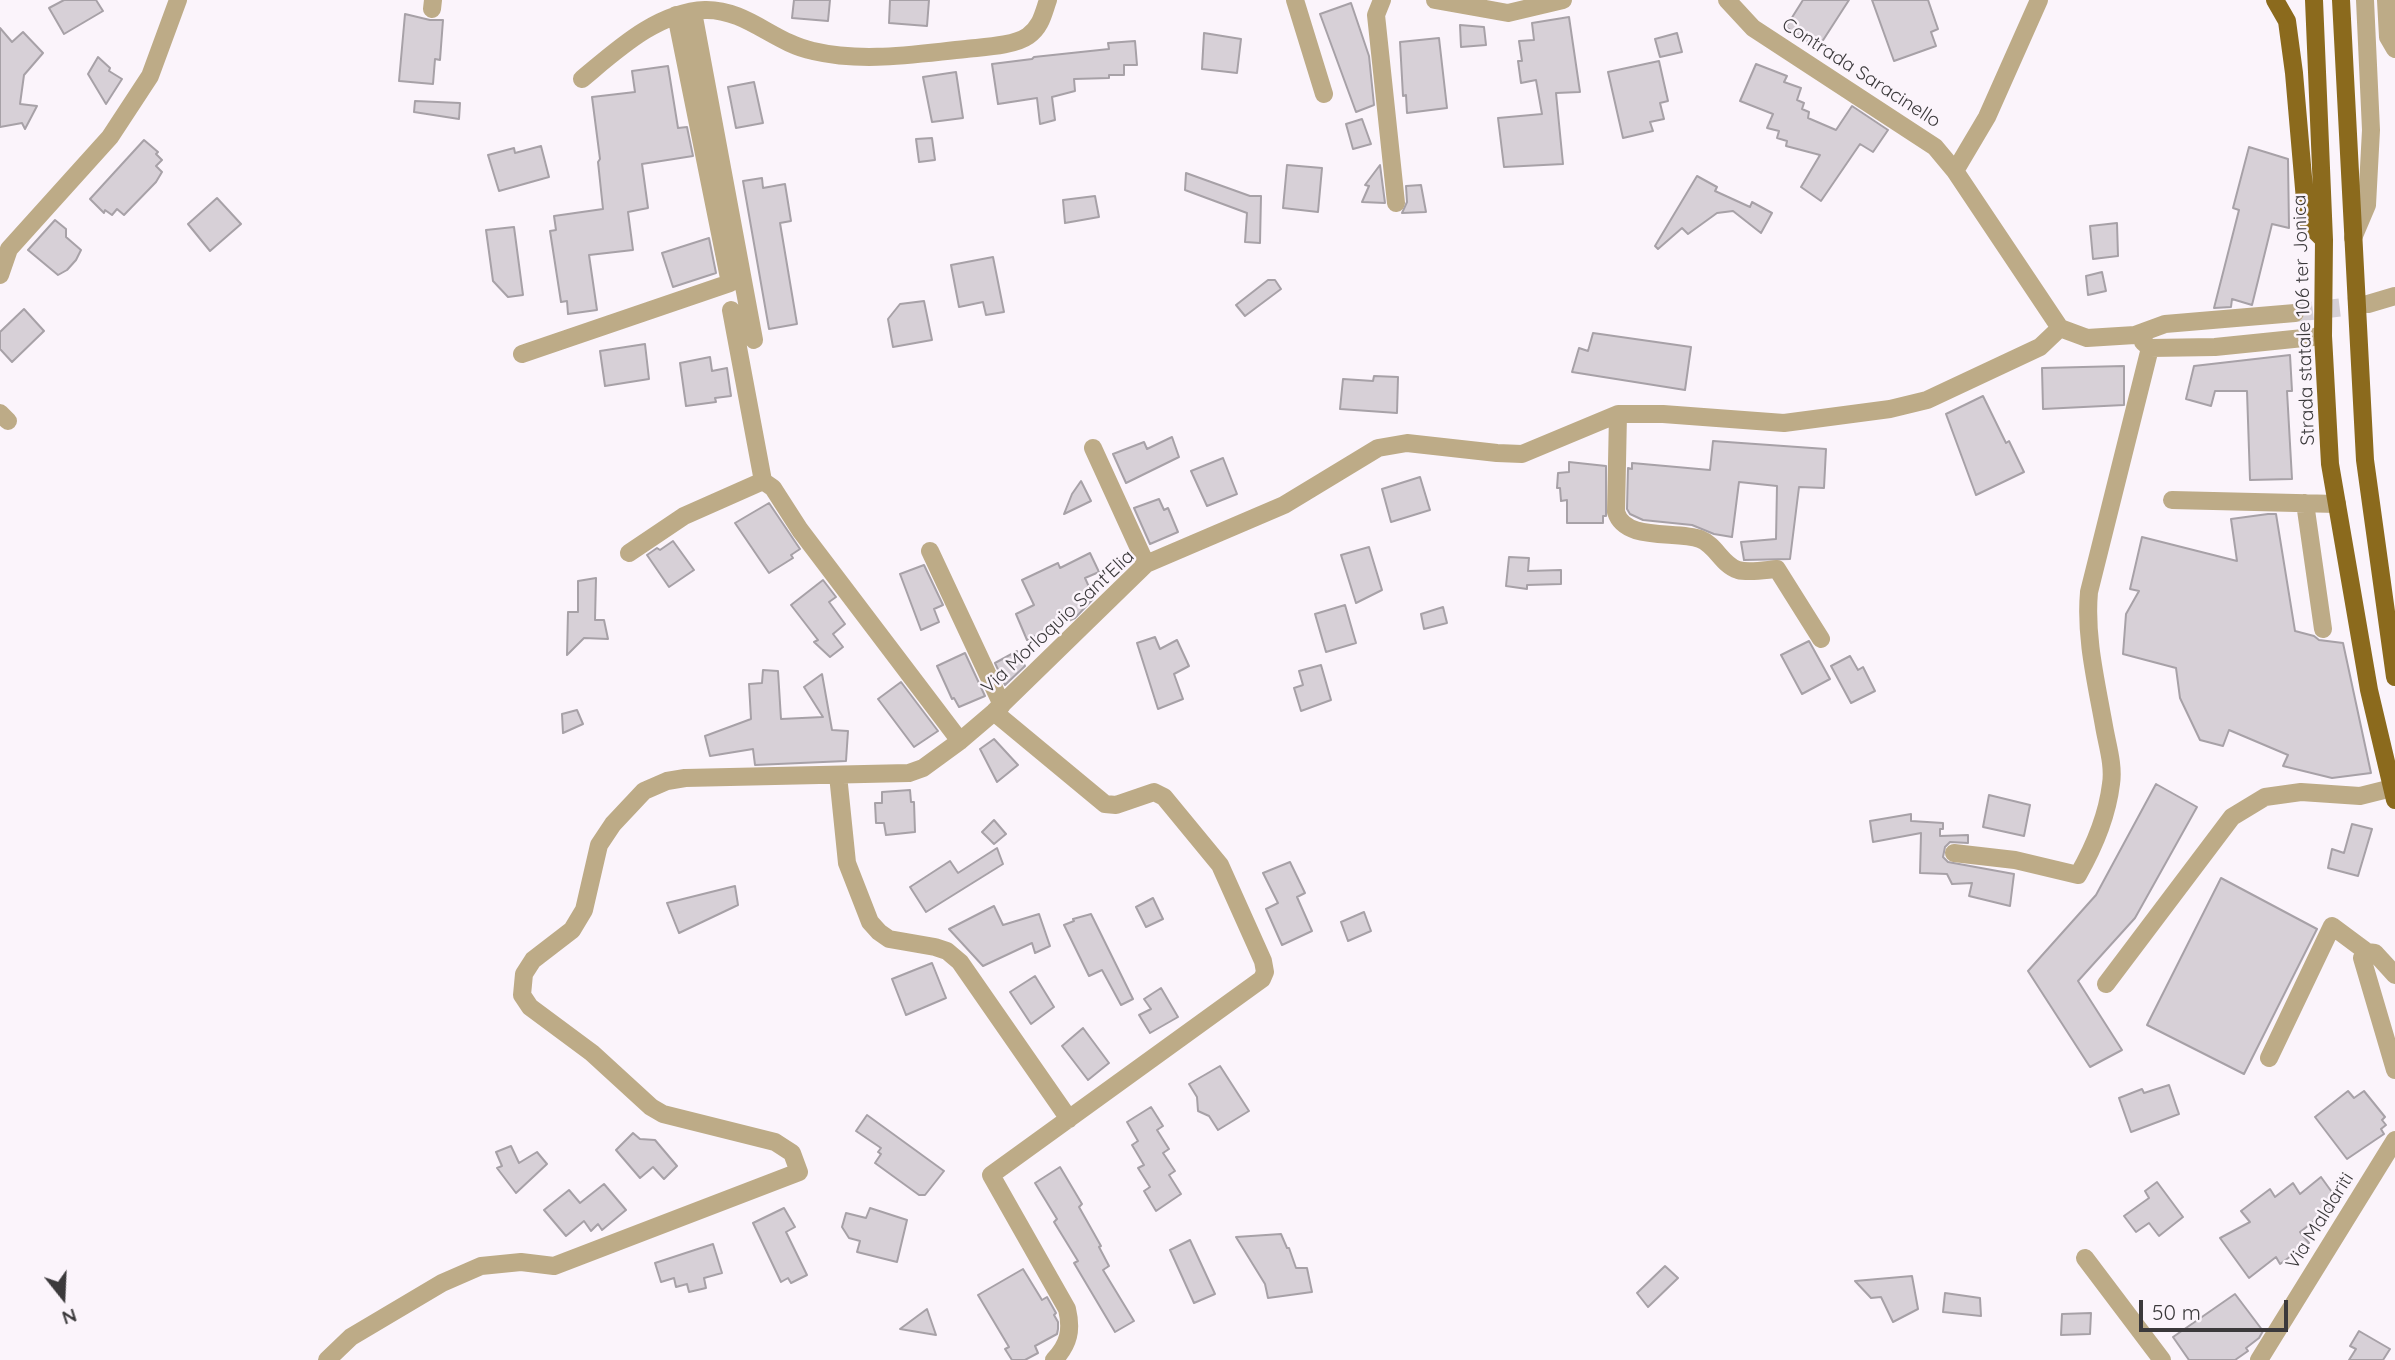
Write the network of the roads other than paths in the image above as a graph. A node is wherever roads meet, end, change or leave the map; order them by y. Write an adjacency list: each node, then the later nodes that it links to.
1 (178, 0): 22 (street)
2 (1048, 0): 14 (street)
3 (1295, 0): 17 (street)
4 (1382, 0): 19 (street)
5 (1435, 0): 6 (street)
6 (1563, 0)
7 (1727, 0): 18 (street, Contrada Saracinello)
8 (2039, 0): 18 (street)
9 (2275, 0): 21 (main road)
10 (2314, 0): 21 (main road, Strada statale 106 ter Jonica)
11 (2341, 0): 20 (main road)
12 (2365, 0): 20 (street)
13 (2386, 0): 15 (street)
14 (685, 14): 16 (street); 30 (street); 32 (street)
15 (2395, 49)
16 (582, 79)
17 (1324, 94)
18 (1955, 171): 27 (street, Contrada Saracinello)
19 (1396, 203)
20 (2353, 238): 44 (main road)
21 (2324, 240): 29 (main road, Strada statale 106 ter Jonica)
22 (0, 274)
23 (2395, 296): 24 (street)
24 (2368, 304)
25 (731, 310): 35 (street)
26 (2295, 313): 28 (street)
27 (2060, 328): 28 (street); 33 (street, Via Morloquio Sant'Elia)
28 (2135, 335): 31 (street)
29 (2323, 336): 31 (street); 38 (main road, Strada statale 106 ter Jonica)
30 (754, 340)
31 (2150, 348): 49 (street)
32 (522, 354)
33 (1618, 414): 41 (street, Via Morloquio Sant'Elia); 43 (street)
34 (1093, 448): 41 (street)
35 (763, 481): 40 (street); 46 (street)
36 (2172, 500): 37 (street)
37 (2305, 503): 38 (street); 42 (street)
38 (2337, 504): 48 (main road, Strada statale 106 ter Jonica)
39 (930, 551): 45 (street)
40 (629, 553)
41 (1146, 565): 45 (street, Via Morloquio Sant'Elia)
42 (2323, 629)
43 (1821, 639)
44 (2395, 677)
45 (998, 708): 46 (street, Via Morloquio Sant'Elia); 55 (street)
46 (960, 741): 47 (street, Via Morloquio Sant'Elia)
47 (838, 775): 55 (street); 58 (street, Via Morloquio Sant'Elia)
48 (2394, 794): 52 (street)
49 (1955, 853)
50 (2367, 953): 51 (street); 53 (street); 54 (street)
51 (2395, 975)
52 (2106, 984)
53 (2269, 1058)
54 (2395, 1070)
55 (1069, 1119): 59 (street)
56 (2395, 1140): 61 (street, Via Maldariti)
57 (2085, 1258): 60 (street)
58 (327, 1360)
59 (1054, 1360)
60 (2162, 1360)
61 (2259, 1360)

